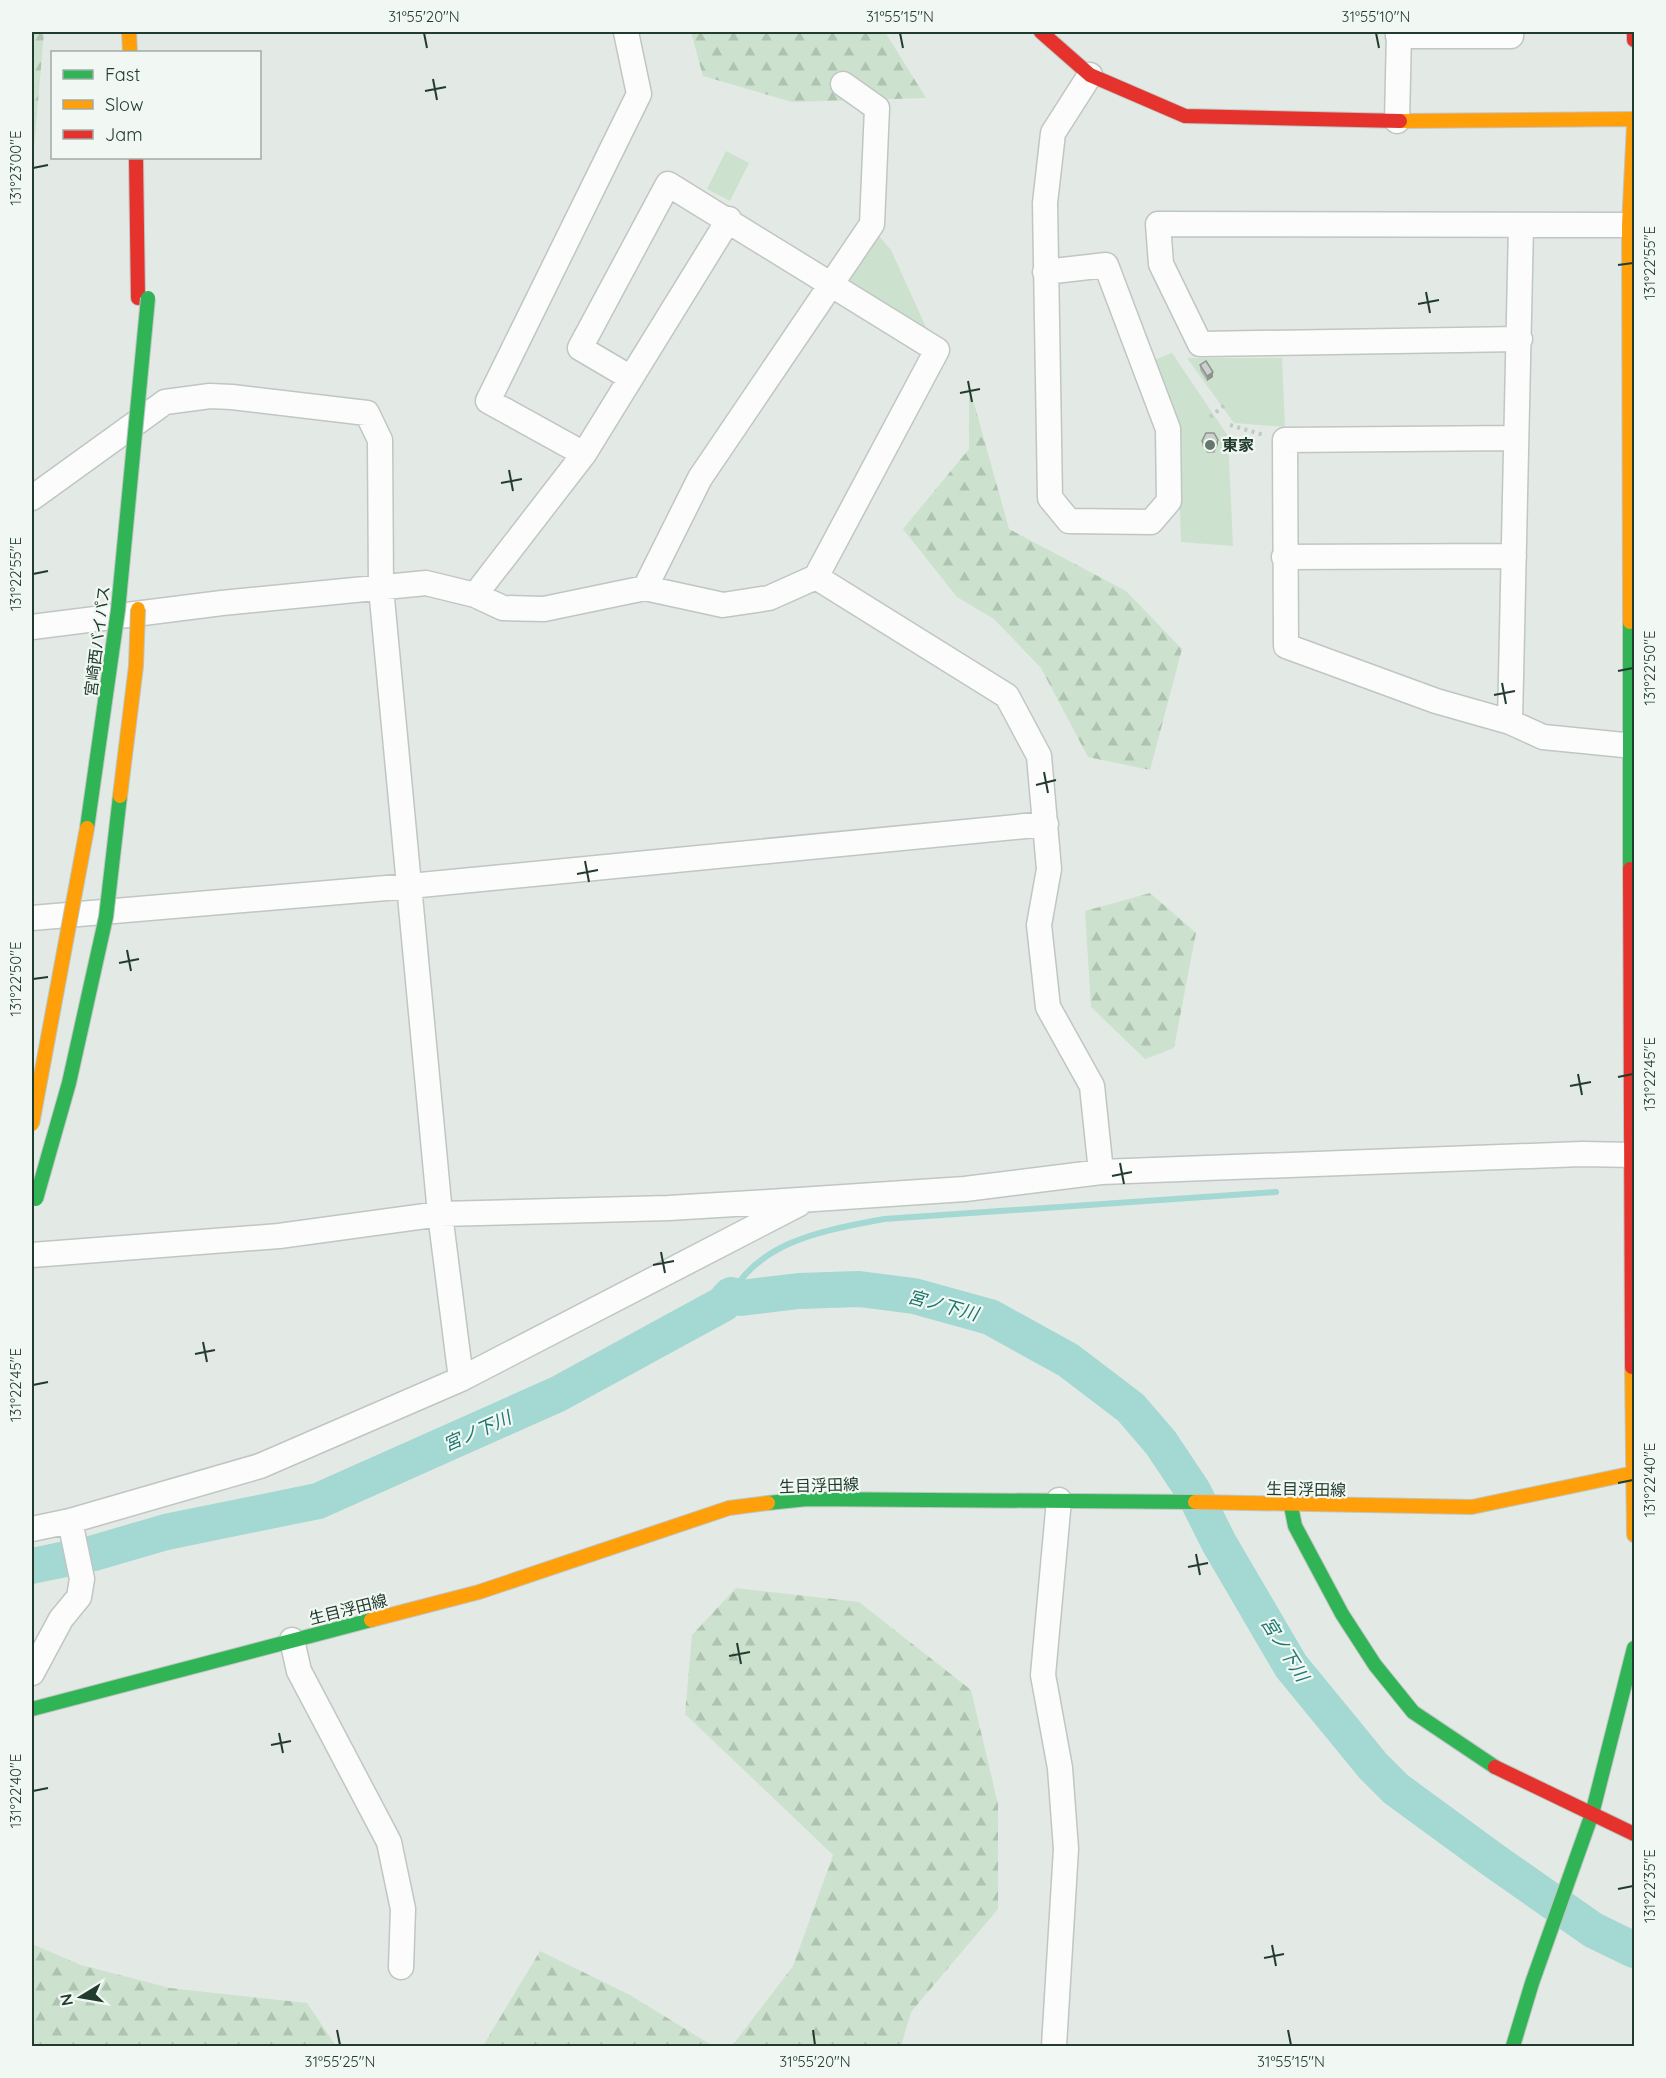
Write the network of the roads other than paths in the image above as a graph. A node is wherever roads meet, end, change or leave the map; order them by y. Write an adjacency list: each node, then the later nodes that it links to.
1 (129, 32): 8 (main road)
2 (626, 32): 26 (street)
3 (1041, 32): 9 (main road)
4 (1511, 32): 6 (street)
5 (1634, 32): 7 (main road)
6 (1398, 34): 12 (street)
7 (1635, 40)
8 (130, 51)
9 (1090, 75): 12 (main road); 19 (street)
10 (843, 84): 20 (street)
11 (1635, 119): 12 (main road)
12 (1397, 121)
13 (1635, 125): 17 (main road)
14 (136, 159): 21 (main road, 宮崎西バイパス)
15 (148, 159): 21 (main road, 宮崎西バイパス)
16 (729, 219): 20 (street); 23 (street); 23 (street)
17 (1629, 225): 18 (street); 38 (main road)
18 (1521, 226): 22 (street); 22 (street)
19 (1046, 272): 19 (street)
20 (831, 283): 31 (street); 33 (street)
21 (143, 298): 24 (main road, 宮崎西バイパス, bridge); 42 (main road, 宮崎西バイパス)
22 (1520, 339): 25 (street)
23 (631, 378): 26 (street)
24 (140, 409): 28 (main road, bridge); 43 (main road, 宮崎西バイパス, bridge)
25 (1514, 438): 29 (street); 30 (street)
26 (584, 454): 35 (street)
27 (32, 498): 32 (street)
28 (141, 524)
29 (1514, 556): 30 (street); 37 (street)
30 (1284, 557): 37 (street)
31 (816, 578): 33 (street); 39 (street)
32 (381, 588): 35 (street); 36 (street); 40 (street)
33 (645, 588): 35 (street)
34 (138, 595): 48 (main road, bridge)
35 (475, 595)
36 (32, 627)
37 (1510, 722): 38 (street)
38 (1633, 746): 44 (main road)
39 (1046, 824): 40 (street); 45 (street)
40 (410, 886): 41 (street); 47 (street)
41 (32, 918)
42 (32, 1068)
43 (32, 1124)
44 (1632, 1155): 45 (street); 51 (main road)
45 (1101, 1172): 46 (street)
46 (812, 1198): 47 (street); 50 (street)
47 (440, 1214): 49 (street); 50 (street)
48 (32, 1216)
49 (32, 1255)
50 (460, 1379): 55 (street)
51 (1634, 1473): 53 (main road, 生目浮田線); 56 (main road)
52 (1059, 1500): 53 (main road, 生目浮田線); 57 (main road, 生目浮田線); 64 (street)
53 (1291, 1506): 61 (main road)
54 (32, 1529): 55 (street)
55 (72, 1530): 59 (street)
56 (1635, 1535)
57 (292, 1640): 60 (main road, 生目浮田線); 63 (street)
58 (1635, 1648): 61 (main road)
59 (32, 1673)
60 (32, 1709)
61 (1592, 1814): 62 (main road); 65 (main road)
62 (1635, 1834)
63 (401, 1967)
64 (1054, 2046)
65 (1513, 2046)

